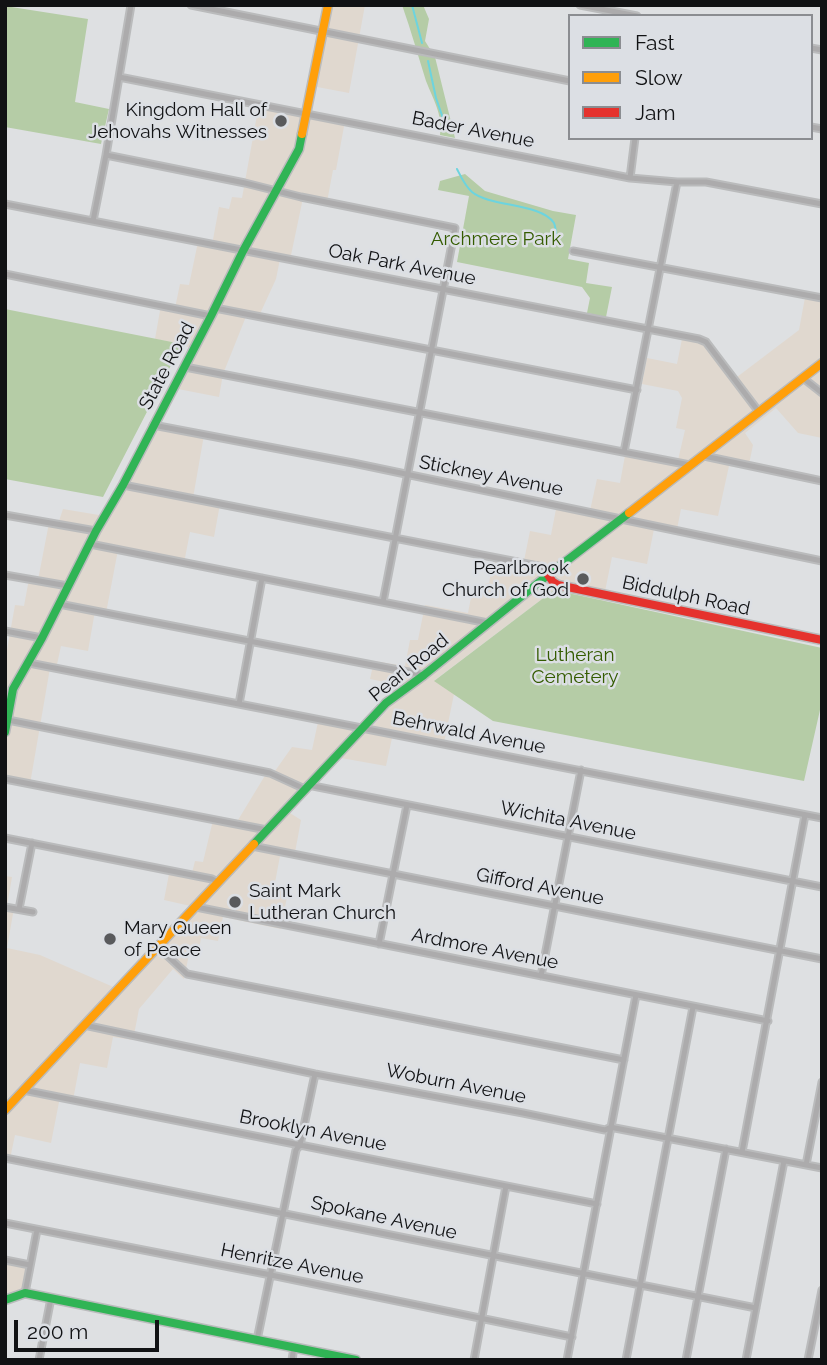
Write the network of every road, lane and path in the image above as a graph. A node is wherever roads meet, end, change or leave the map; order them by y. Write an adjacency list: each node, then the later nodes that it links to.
1 (131, 5): 7 (street)
2 (191, 5): 6 (street)
3 (328, 5): 6 (main road, State Road)
4 (580, 5): 5 (street)
5 (627, 14)
6 (323, 31): 8 (street); 9 (main road, State Road)
7 (119, 77): 9 (street, Bader Avenue); 11 (street)
8 (568, 81)
9 (307, 113): 12 (street, Bader Avenue); 14 (main road, State Road)
10 (635, 140): 12 (street)
11 (106, 155): 14 (street); 17 (street)
12 (630, 178): 13 (street, Bader Avenue)
13 (677, 183): 16 (street, Bader Avenue); 20 (street)
14 (277, 191): 18 (main road, State Road); 22 (street)
15 (5, 204): 17 (street, Oak Park Avenue)
16 (822, 204)
17 (93, 221): 18 (street, Oak Park Avenue)
18 (243, 251): 22 (street, Oak Park Avenue); 24 (main road, State Road)
19 (573, 251): 20 (street)
20 (660, 268): 23 (street); 25 (street)
21 (5, 274): 24 (street)
22 (443, 289): 25 (street, Oak Park Avenue); 26 (street)
23 (822, 298)
24 (213, 312): 26 (street); 28 (main road, State Road)
25 (648, 328): 30 (street); 32 (street, Oak Park Avenue)
26 (431, 350): 30 (street); 33 (street)
27 (822, 363): 29 (main road, Pearl Road)
28 (185, 367): 33 (street); 34 (main road, State Road)
29 (803, 377): 31 (street); 32 (main road, Pearl Road)
30 (636, 390): 35 (street)
31 (822, 393)
32 (759, 412): 36 (main road, Pearl Road)
33 (419, 413): 35 (street); 38 (street)
34 (153, 425): 38 (street, Stickney Avenue); 40 (main road, State Road)
35 (624, 452): 37 (street)
36 (704, 456): 37 (main road, Pearl Road); 39 (street)
37 (692, 466): 42 (main road, Pearl Road)
38 (407, 475): 42 (street, Stickney Avenue); 44 (street)
39 (822, 481)
40 (123, 485): 43 (main road, State Road); 44 (street)
41 (5, 515): 43 (street)
42 (623, 519): 46 (street, Stickney Avenue); 48 (main road, Pearl Road)
43 (96, 531): 45 (main road, State Road)
44 (396, 539): 48 (street); 51 (street)
45 (90, 544): 49 (street); 50 (main road, State Road)
46 (822, 561)
47 (5, 575): 50 (street)
48 (548, 575): 53 (main road, Pearl Road); 56 (main road, Biddulph Road)
49 (262, 578): 51 (street); 57 (street)
50 (68, 586): 52 (main road, State Road)
51 (383, 602): 53 (street)
52 (59, 604): 55 (main road, State Road); 57 (street)
53 (489, 623): 59 (main road, Pearl Road)
54 (5, 631): 55 (street)
55 (42, 638): 58 (main road, State Road)
56 (822, 640)
57 (252, 641): 59 (street); 61 (street)
58 (29, 663): 60 (main road, State Road); 61 (street, Behrwald Avenue)
59 (424, 675): 63 (main road, Pearl Road)
60 (9, 688): 62 (main road, State Road)
61 (239, 704): 63 (street, Behrwald Avenue)
62 (8, 720): 64 (main road, State Road); 67 (street, Wichita Avenue)
63 (362, 729): 65 (street, Behrwald Avenue); 67 (main road, Pearl Road)
64 (5, 732)
65 (581, 770): 69 (street, Behrwald Avenue); 72 (street)
66 (5, 779): 71 (street)
67 (306, 787): 68 (street, Wichita Avenue); 71 (main road, Pearl Road)
68 (407, 805): 72 (street, Wichita Avenue); 76 (street)
69 (805, 815): 70 (street, Behrwald Avenue); 77 (street)
70 (822, 818)
71 (267, 830): 75 (main road, Pearl Road)
72 (568, 837): 77 (street, Wichita Avenue); 81 (street)
73 (5, 838): 74 (street)
74 (32, 843): 78 (street); 83 (street)
75 (252, 846): 76 (street, Gifford Avenue); 78 (main road, Pearl Road)
76 (393, 874): 81 (street, Gifford Avenue); 85 (street)
77 (793, 881): 79 (street, Wichita Avenue); 87 (street)
78 (218, 882): 82 (main road, Pearl Road)
79 (822, 887)
80 (5, 906): 83 (street)
81 (555, 906): 87 (street, Gifford Avenue); 89 (street)
82 (196, 907): 85 (street, Ardmore Avenue); 86 (main road, Pearl Road)
83 (19, 909): 84 (street)
84 (33, 912)
85 (379, 944): 89 (street, Ardmore Avenue)
86 (158, 947): 93 (main road, Pearl Road); 94 (street)
87 (781, 951): 88 (street, Gifford Avenue); 92 (street)
88 (822, 959)
89 (541, 976): 90 (street, Ardmore Avenue)
90 (636, 996): 91 (street, Ardmore Avenue); 94 (street)
91 (693, 1007): 92 (street, Ardmore Avenue); 100 (street)
92 (768, 1021): 103 (street)
93 (84, 1025): 95 (street, Woburn Avenue); 97 (main road, Pearl Road)
94 (624, 1060): 99 (street)
95 (315, 1074): 99 (street, Woburn Avenue); 101 (street)
96 (822, 1082): 106 (street)
97 (23, 1090): 98 (main road, Pearl Road); 101 (street, Brooklyn Avenue)
98 (5, 1110)
99 (611, 1127): 100 (street, Woburn Avenue); 109 (street)
100 (667, 1137): 102 (street, Woburn Avenue); 118 (street)
101 (300, 1145): 108 (street, Brooklyn Avenue); 110 (street)
102 (726, 1149): 103 (street, Woburn Avenue); 121 (street)
103 (743, 1152): 105 (street, Woburn Avenue)
104 (5, 1158): 110 (street, Spokane Avenue)
105 (784, 1161): 106 (street, Woburn Avenue); 124 (street)
106 (806, 1165): 107 (street, Woburn Avenue)
107 (822, 1168)
108 (506, 1186): 109 (street, Brooklyn Avenue); 113 (street)
109 (597, 1204): 116 (street)
110 (283, 1213): 113 (street, Spokane Avenue); 117 (street)
111 (5, 1223): 112 (street, Henritze Avenue)
112 (37, 1230): 115 (street); 117 (street, Henritze Avenue)
113 (494, 1257): 116 (street, Spokane Avenue); 125 (street)
114 (5, 1260): 115 (street)
115 (30, 1265): 120 (street)
116 (584, 1274): 118 (street, Spokane Avenue); 126 (street)
117 (271, 1275): 125 (street, Henritze Avenue); 127 (street)
118 (640, 1285): 121 (street, Spokane Avenue); 134 (street)
119 (822, 1290): 137 (street)
120 (25, 1293): 122 (main road); 123 (main road)
121 (697, 1296): 124 (street, Spokane Avenue); 135 (street)
122 (51, 1298): 127 (main road); 129 (street)
123 (5, 1300)
124 (757, 1308): 136 (street)
125 (482, 1318): 126 (street, Henritze Avenue); 132 (street)
126 (572, 1337): 133 (street)
127 (257, 1340): 128 (main road)
128 (294, 1347): 130 (street); 131 (main road)
129 (39, 1360)
130 (292, 1360)
131 (356, 1360)
132 (474, 1360)
133 (568, 1360)
134 (626, 1360)
135 (685, 1360)
136 (746, 1360)
137 (808, 1360)

